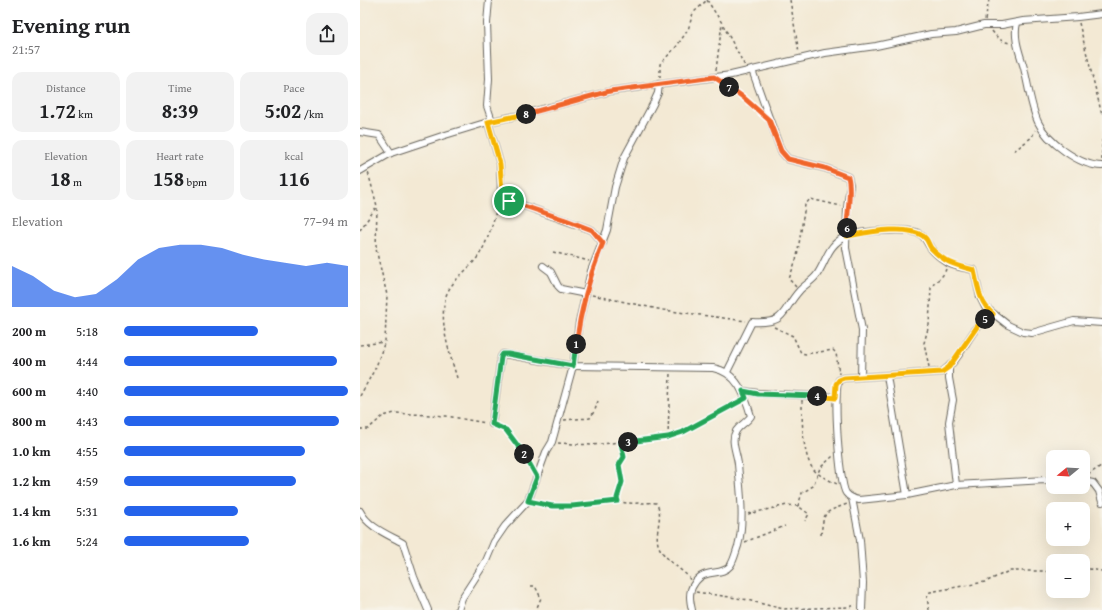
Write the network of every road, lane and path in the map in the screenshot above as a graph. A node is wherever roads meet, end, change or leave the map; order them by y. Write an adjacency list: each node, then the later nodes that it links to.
1 (489, 0): 17 (street)
2 (707, 0): 7 (path); 14 (path)
3 (790, 0): 11 (path)
4 (989, 0): 9 (path)
5 (1102, 14): 6 (street)
6 (1078, 17): 8 (street); 15 (path)
7 (722, 23): 12 (path); 13 (path)
8 (1017, 23): 9 (street); 10 (street)
9 (986, 26): 10 (path); 11 (street)
10 (1017, 44): 18 (street)
11 (800, 58): 12 (street)
12 (749, 70): 13 (street); 16 (street)
13 (714, 77): 14 (street); 16 (path)
14 (659, 84): 17 (street); 31 (street)
15 (1102, 115)
16 (769, 120): 28 (street)
17 (490, 122): 22 (street); 26 (street)
18 (1038, 122): 21 (path); 23 (street)
19 (360, 132): 22 (street)
20 (1102, 140): 23 (path)
21 (1014, 151)
22 (391, 153): 24 (street)
23 (1102, 165)
24 (367, 166): 25 (street); 27 (path)
25 (360, 171)
26 (502, 191): 31 (street); 51 (path)
27 (377, 206): 29 (path); 42 (path)
28 (847, 208): 30 (street); 36 (path)
29 (360, 230)
30 (847, 236): 34 (street); 36 (street); 50 (street)
31 (603, 243): 33 (street)
32 (553, 252): 33 (path)
33 (595, 262): 37 (street)
34 (948, 263): 38 (street); 48 (path)
35 (543, 266): 37 (street)
36 (800, 290): 40 (street)
37 (586, 294): 39 (path); 44 (street)
38 (993, 314): 41 (street); 46 (street)
39 (752, 322): 40 (street); 47 (street)
40 (768, 323): 52 (path)
41 (1102, 323)
42 (385, 341): 43 (path); 55 (path)
43 (360, 345)
44 (573, 366): 45 (street); 59 (street); 60 (street)
45 (670, 367): 47 (street); 62 (path)
46 (949, 367): 48 (street); 72 (street)
47 (727, 372): 53 (street)
48 (930, 373): 49 (street)
49 (886, 376): 50 (street); 74 (street)
50 (861, 377): 52 (street)
51 (457, 378)
52 (839, 380): 57 (street)
53 (743, 391): 54 (street); 56 (street)
54 (802, 395): 57 (street); 67 (path)
55 (360, 396)
56 (746, 398): 62 (path); 81 (street)
57 (835, 398): 65 (street)
58 (598, 401): 59 (path)
59 (558, 420): 63 (street)
60 (492, 424): 61 (path); 69 (path)
61 (360, 429)
62 (668, 437): 64 (path)
63 (552, 442): 64 (path); 69 (street)
64 (621, 443): 77 (path)
65 (840, 451): 67 (path); 73 (street)
66 (1102, 465): 68 (path)
67 (818, 473): 73 (path); 79 (path)
68 (1090, 474)
69 (537, 477): 76 (street)
70 (1046, 480): 72 (street)
71 (1090, 482): 78 (street)
72 (956, 485): 74 (street)
73 (844, 488): 75 (street)
74 (907, 496): 75 (street)
75 (852, 500): 84 (path); 91 (street)
76 (528, 501): 77 (path); 93 (street)
77 (618, 501): 90 (path)
78 (1102, 502)
79 (798, 506): 81 (path); 82 (path)
80 (360, 511): 92 (street)
81 (741, 516): 85 (street)
82 (805, 521)
83 (785, 526): 85 (path)
84 (821, 535)
85 (738, 544): 90 (street)
86 (1090, 569): 87 (path)
87 (1102, 570)
88 (1046, 571): 97 (path)
89 (532, 586): 94 (path)
90 (691, 588): 91 (path); 95 (street)
91 (862, 603): 96 (street)
92 (428, 610)
93 (458, 610)
94 (536, 610)
95 (692, 610)
96 (862, 610)
97 (928, 610)

